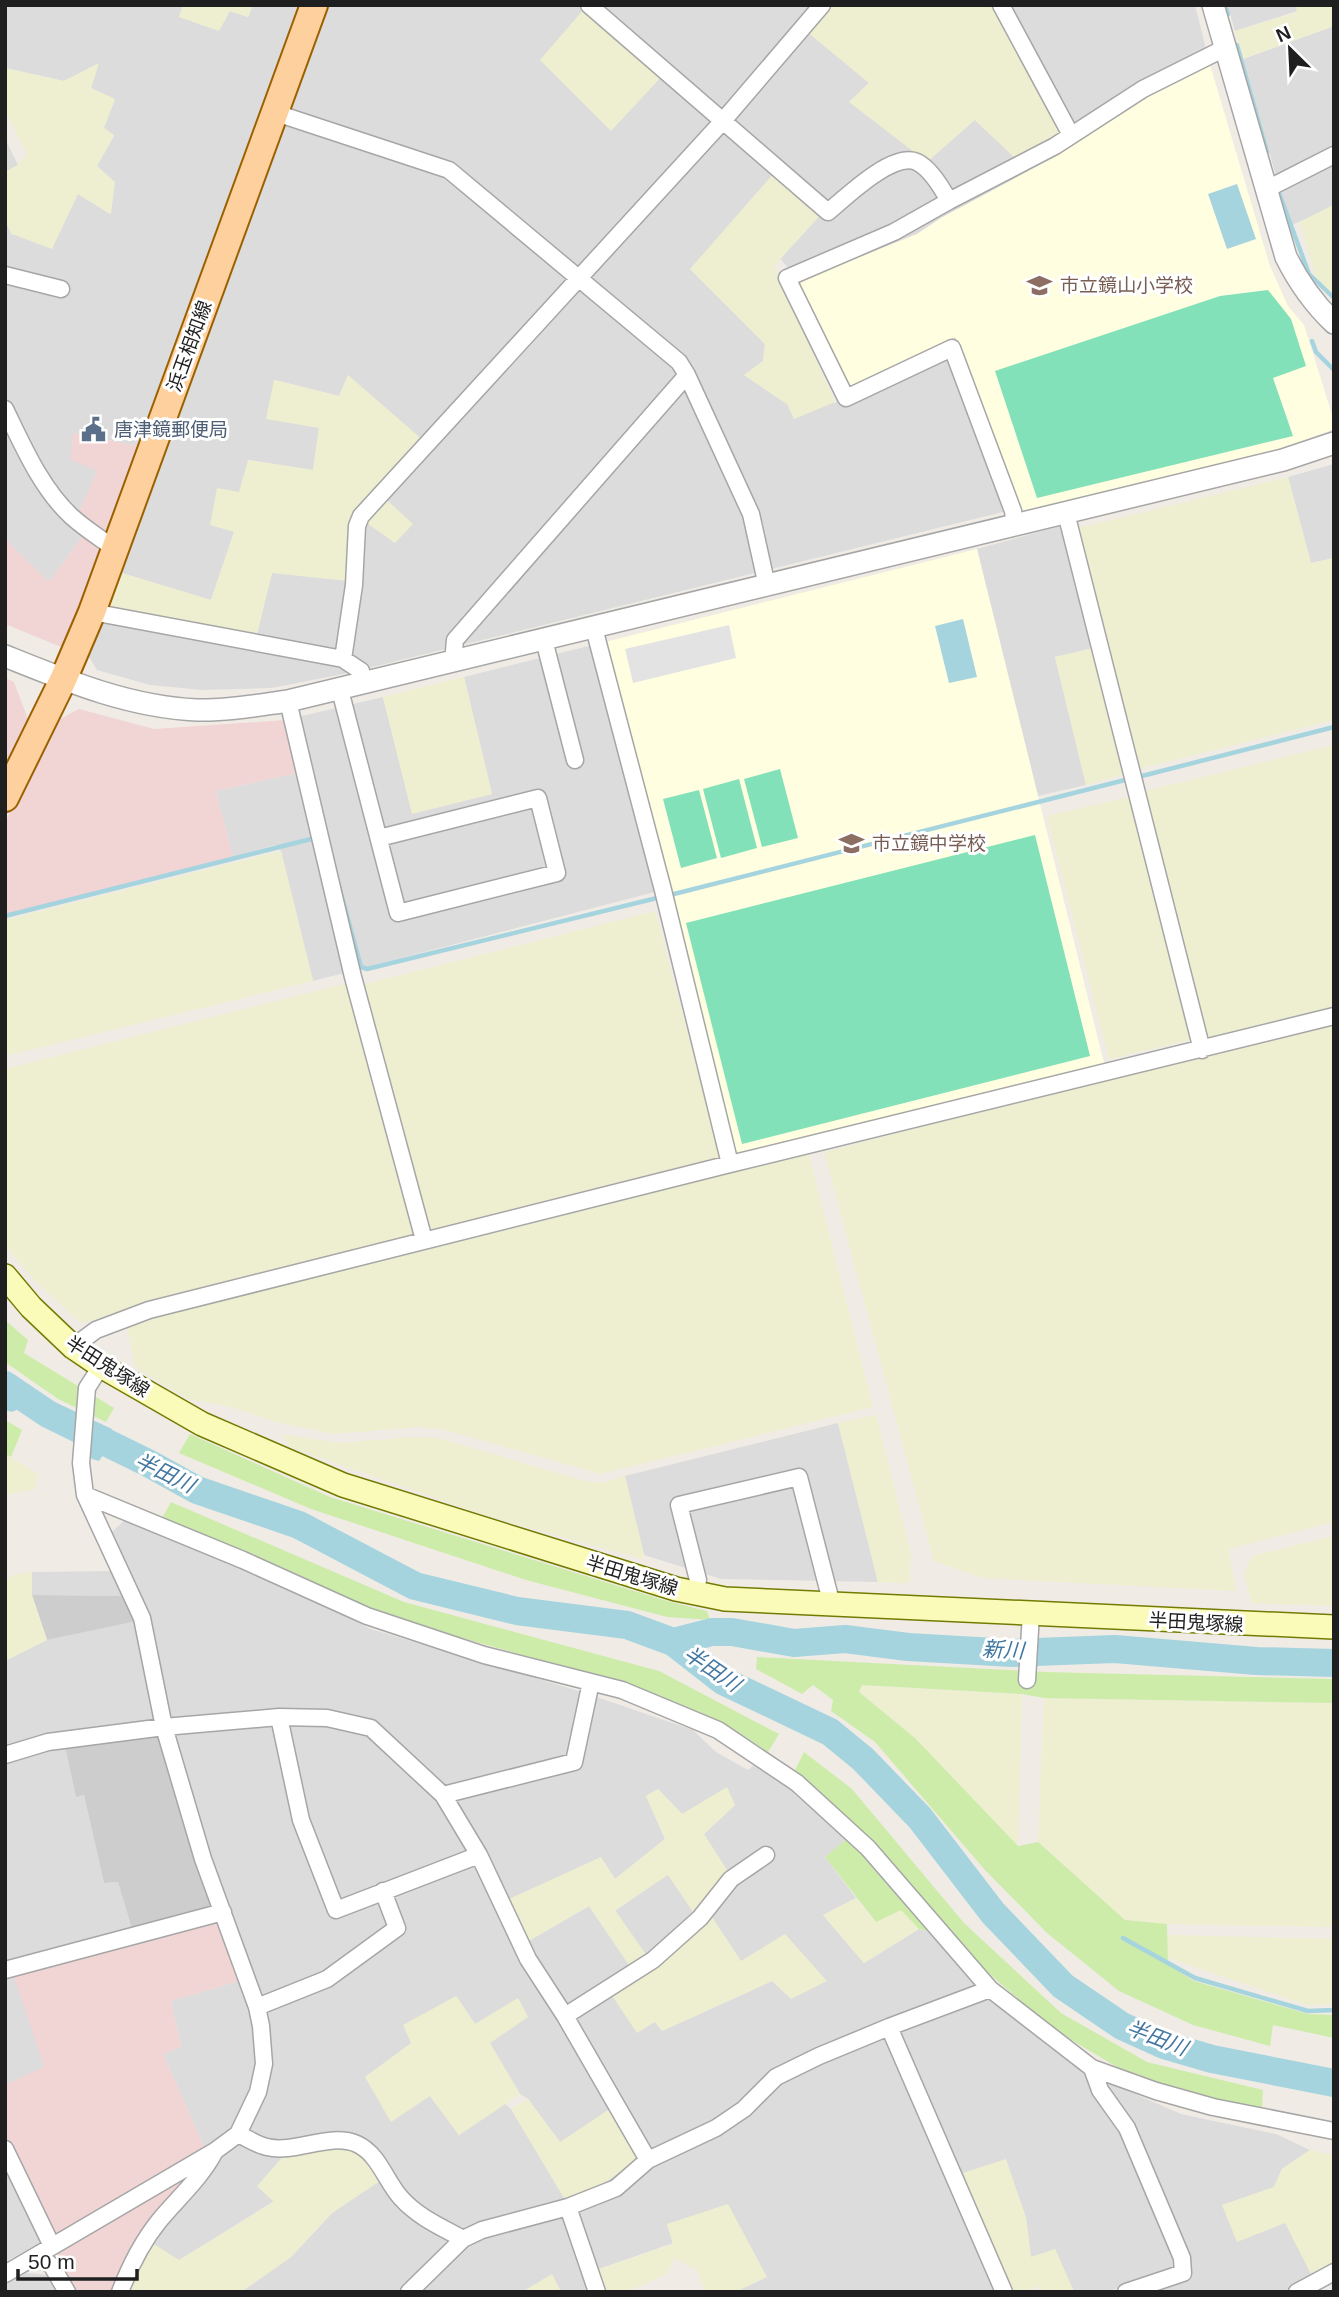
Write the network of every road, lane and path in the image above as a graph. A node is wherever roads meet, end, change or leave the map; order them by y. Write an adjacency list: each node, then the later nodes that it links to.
1 (314, 5): 7 (main road, 浜玉相知線)
2 (589, 5): 8 (street)
3 (822, 5): 8 (street)
4 (1001, 5): 9 (street)
5 (1213, 5): 6 (street)
6 (1225, 48): 9 (street); 11 (street)
7 (273, 112): 14 (street); 22 (main road, 浜玉相知線)
8 (722, 122): 12 (street); 14 (street)
9 (1070, 135): 12 (street)
10 (1334, 155): 11 (street)
11 (1265, 190): 16 (street)
12 (949, 201): 21 (street)
13 (5, 275): 15 (street)
14 (580, 279): 17 (street); 28 (street)
15 (61, 289)
16 (1334, 323)
17 (687, 375): 23 (street); 29 (street)
18 (5, 409): 22 (street)
19 (1334, 443): 20 (street)
20 (1066, 513): 21 (street); 38 (street)
21 (1015, 526): 23 (street)
22 (115, 549): 24 (main road, 浜玉相知線)
23 (767, 586): 25 (street)
24 (92, 612): 28 (street); 30 (main road, 浜玉相知線)
25 (593, 628): 26 (street); 39 (street)
26 (544, 640): 29 (street); 34 (street)
27 (5, 656): 30 (street)
28 (343, 659): 31 (street)
29 (453, 662): 31 (street)
30 (63, 680): 33 (street); 35 (main road, 浜玉相知線)
31 (365, 684): 32 (street)
32 (340, 690): 33 (street); 36 (street)
33 (288, 701): 40 (street)
34 (575, 760)
35 (7, 790)
36 (379, 838): 36 (street)
37 (1334, 1016): 38 (street)
38 (1202, 1050): 39 (street)
39 (730, 1164): 40 (street)
40 (424, 1240): 42 (street)
41 (5, 1276): 42 (main road, 半田鬼塚線)
42 (73, 1347): 43 (main road, 半田鬼塚線)
43 (101, 1366): 44 (street); 45 (main road, 半田鬼塚線)
44 (85, 1495): 50 (street); 52 (street)
45 (695, 1593): 46 (main road, 半田鬼塚線); 46 (street)
46 (832, 1605): 47 (main road, 半田鬼塚線)
47 (1031, 1619): 48 (main road, 半田鬼塚線); 49 (street)
48 (1334, 1627)
49 (1027, 1680)
50 (591, 1682): 54 (street); 60 (street)
51 (279, 1717): 52 (street); 54 (street); 57 (street)
52 (164, 1727): 53 (street); 58 (street)
53 (5, 1755)
54 (443, 1795): 55 (street)
55 (479, 1855): 57 (street); 62 (street)
56 (766, 1855): 62 (street)
57 (383, 1891): 61 (street)
58 (223, 1912): 59 (street); 61 (street)
59 (5, 1970)
60 (990, 1989): 63 (street); 64 (street)
61 (257, 2007): 66 (street)
62 (565, 2016): 69 (street)
63 (889, 2026): 69 (street); 80 (street)
64 (1092, 2068): 65 (street); 81 (street)
65 (1334, 2131)
66 (238, 2134): 68 (street); 71 (street)
67 (5, 2149): 72 (street)
68 (215, 2151): 72 (street); 77 (street)
69 (648, 2160): 70 (street)
70 (568, 2207): 71 (street); 79 (street)
71 (463, 2239): 78 (street)
72 (52, 2246): 73 (street)
73 (38, 2255): 75 (street); 76 (street)
74 (1334, 2272): 82 (street)
75 (5, 2274)
76 (67, 2292)
77 (120, 2292)
78 (409, 2292)
79 (597, 2292)
80 (1004, 2292)
81 (1126, 2292)
82 (1297, 2292)

